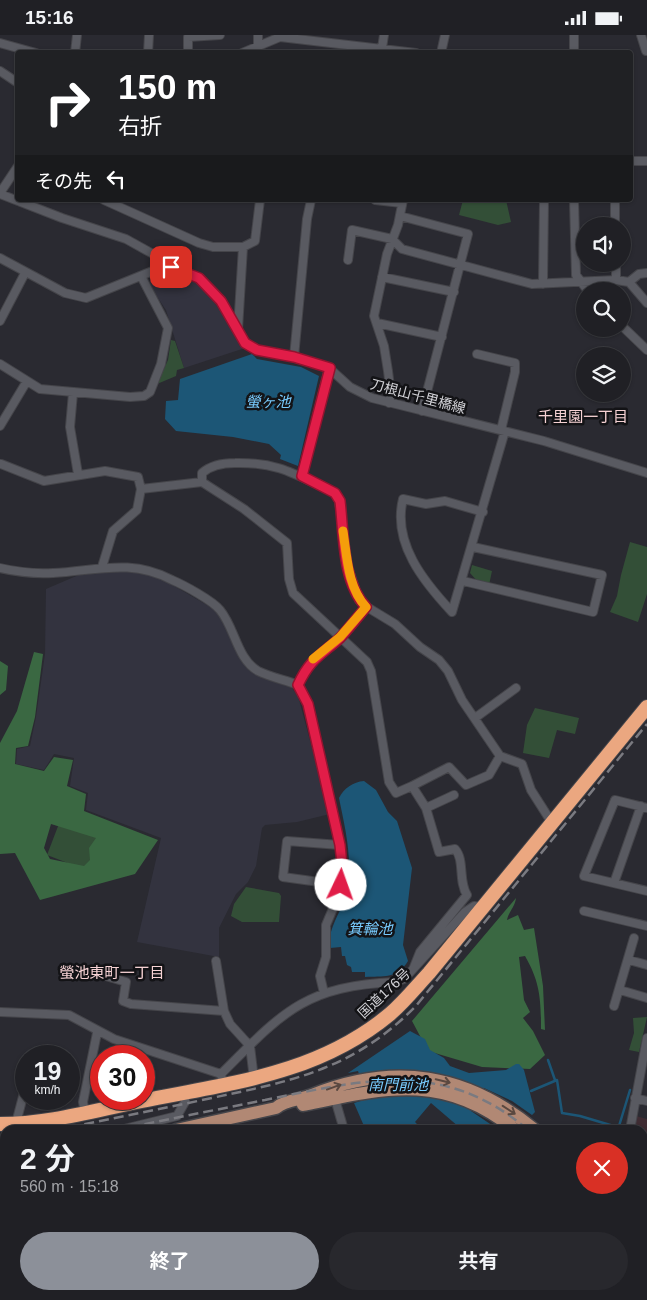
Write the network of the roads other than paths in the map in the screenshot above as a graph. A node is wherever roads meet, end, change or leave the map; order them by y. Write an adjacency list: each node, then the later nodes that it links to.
1 (77, 35): 16 (street)
2 (149, 35): 17 (street)
3 (220, 35): 18 (street)
4 (258, 35): 11 (street)
5 (384, 35): 13 (street)
6 (445, 35): 21 (street)
7 (574, 35): 22 (street)
8 (641, 35): 14 (street)
9 (302, 37): 11 (street); 12 (street)
10 (0, 43): 15 (street)
11 (258, 47): 19 (street)
12 (330, 48): 13 (street)
13 (382, 48): 20 (street)
14 (647, 49)
15 (25, 50)
16 (75, 50)
17 (148, 50)
18 (188, 50)
19 (250, 50)
20 (396, 50)
21 (442, 50)
22 (574, 50)
23 (0, 71): 24 (street)
24 (15, 81)
25 (633, 161): 26 (street)
26 (647, 161)
27 (15, 171): 28 (street)
28 (0, 194): 29 (street, 刀根山千里橋線)
29 (15, 200)
30 (21, 202): 45 (street, 刀根山千里橋線)
31 (108, 202): 41 (street)
32 (260, 202): 41 (street)
33 (310, 202): 65 (street)
34 (403, 202): 38 (street)
35 (544, 202): 54 (street)
36 (574, 202): 52 (street)
37 (615, 202): 39 (street)
38 (400, 216): 40 (street); 44 (street)
39 (616, 217)
40 (392, 239): 43 (street); 44 (street); 50 (street)
41 (243, 247): 60 (street)
42 (0, 258): 47 (street)
43 (348, 260)
44 (460, 265): 54 (street); 56 (street)
45 (171, 267): 49 (street); 60 (street, 刀根山千里橋線)
46 (616, 272): 51 (street)
47 (25, 273): 49 (street); 58 (street)
48 (647, 273): 53 (street)
49 (141, 276): 69 (street)
50 (382, 277): 56 (street); 59 (street)
51 (616, 280): 52 (street); 53 (street)
52 (578, 281): 54 (street)
53 (629, 282)
54 (543, 284)
55 (631, 284): 57 (street)
56 (454, 292): 62 (street)
57 (647, 303)
58 (0, 321)
59 (377, 323): 62 (street); 70 (street)
60 (238, 329): 65 (street, 刀根山千里橋線)
61 (631, 334): 63 (street)
62 (442, 337): 71 (street)
63 (647, 350)
64 (477, 354): 73 (street)
65 (294, 357): 67 (street, 刀根山千里橋線)
66 (0, 364): 68 (street)
67 (330, 368): 70 (street, 刀根山千里橋線); 77 (street)
68 (27, 381): 69 (street); 72 (street)
69 (73, 393): 76 (street)
70 (389, 403): 71 (street, 刀根山千里橋線)
71 (422, 411): 73 (street, 刀根山千里橋線)
72 (0, 426)
73 (503, 431): 75 (street, 刀根山千里橋線); 80 (street)
74 (1, 464): 76 (street)
75 (647, 473)
76 (78, 474): 79 (street)
77 (302, 476): 78 (street); 85 (street)
78 (202, 482): 79 (street); 86 (street)
79 (142, 489): 82 (street)
80 (483, 512): 81 (street); 84 (street)
81 (472, 547): 84 (street); 84 (street)
82 (102, 567): 83 (street); 87 (street)
83 (0, 568)
84 (463, 581)
85 (366, 607): 86 (street); 90 (street)
86 (340, 637): 87 (street); 92 (street)
87 (298, 685): 97 (street)
88 (516, 688): 90 (street)
89 (647, 707): 96 (highway, 国道176号)
90 (475, 718): 91 (street)
91 (500, 756): 92 (street); 96 (street)
92 (412, 786): 95 (street)
93 (454, 795): 95 (street)
94 (644, 807): 98 (street); 98 (street)
95 (426, 808): 108 (street)
96 (552, 823): 101 (highway, 国道176号)
97 (340, 845): 99 (street); 99 (street)
98 (614, 883): 100 (street)
99 (341, 885): 111 (street)
100 (646, 888)
101 (483, 907): 108 (street); 121 (highway, 国道176号)
102 (584, 911): 103 (street)
103 (647, 926)
104 (634, 938): 105 (street)
105 (629, 959): 107 (street); 110 (street)
106 (216, 961): 114 (street)
107 (647, 965)
108 (414, 967): 111 (street)
109 (106, 976): 114 (street)
110 (620, 990): 112 (street); 113 (street)
111 (324, 993): 118 (street)
112 (647, 998)
113 (614, 1006)
114 (224, 1011): 118 (street)
115 (0, 1013): 120 (street)
116 (96, 1033): 129 (street)
117 (647, 1037): 119 (street)
118 (250, 1046): 120 (street); 121 (street)
119 (645, 1067): 123 (street)
120 (222, 1079): 121 (highway, 国道176号); 122 (highway, 国道176号)
121 (254, 1079)
122 (185, 1092): 129 (highway, 国道176号); 132 (street)
123 (635, 1098): 126 (street); 137 (street)
124 (335, 1099): 125 (main road); 127 (main road); 134 (street)
125 (478, 1099): 127 (main road, one-way to 125); 135 (main road); 136 (main road, one-way to 136)
126 (647, 1101)
127 (276, 1108): 133 (main road)
128 (19, 1110): 130 (street)
129 (85, 1113): 130 (highway, 国道176号)
130 (16, 1123): 131 (highway, 国道176号)
131 (0, 1124)
132 (142, 1125)
133 (218, 1125)
134 (343, 1125)
135 (509, 1125)
136 (528, 1125)
137 (631, 1125)

